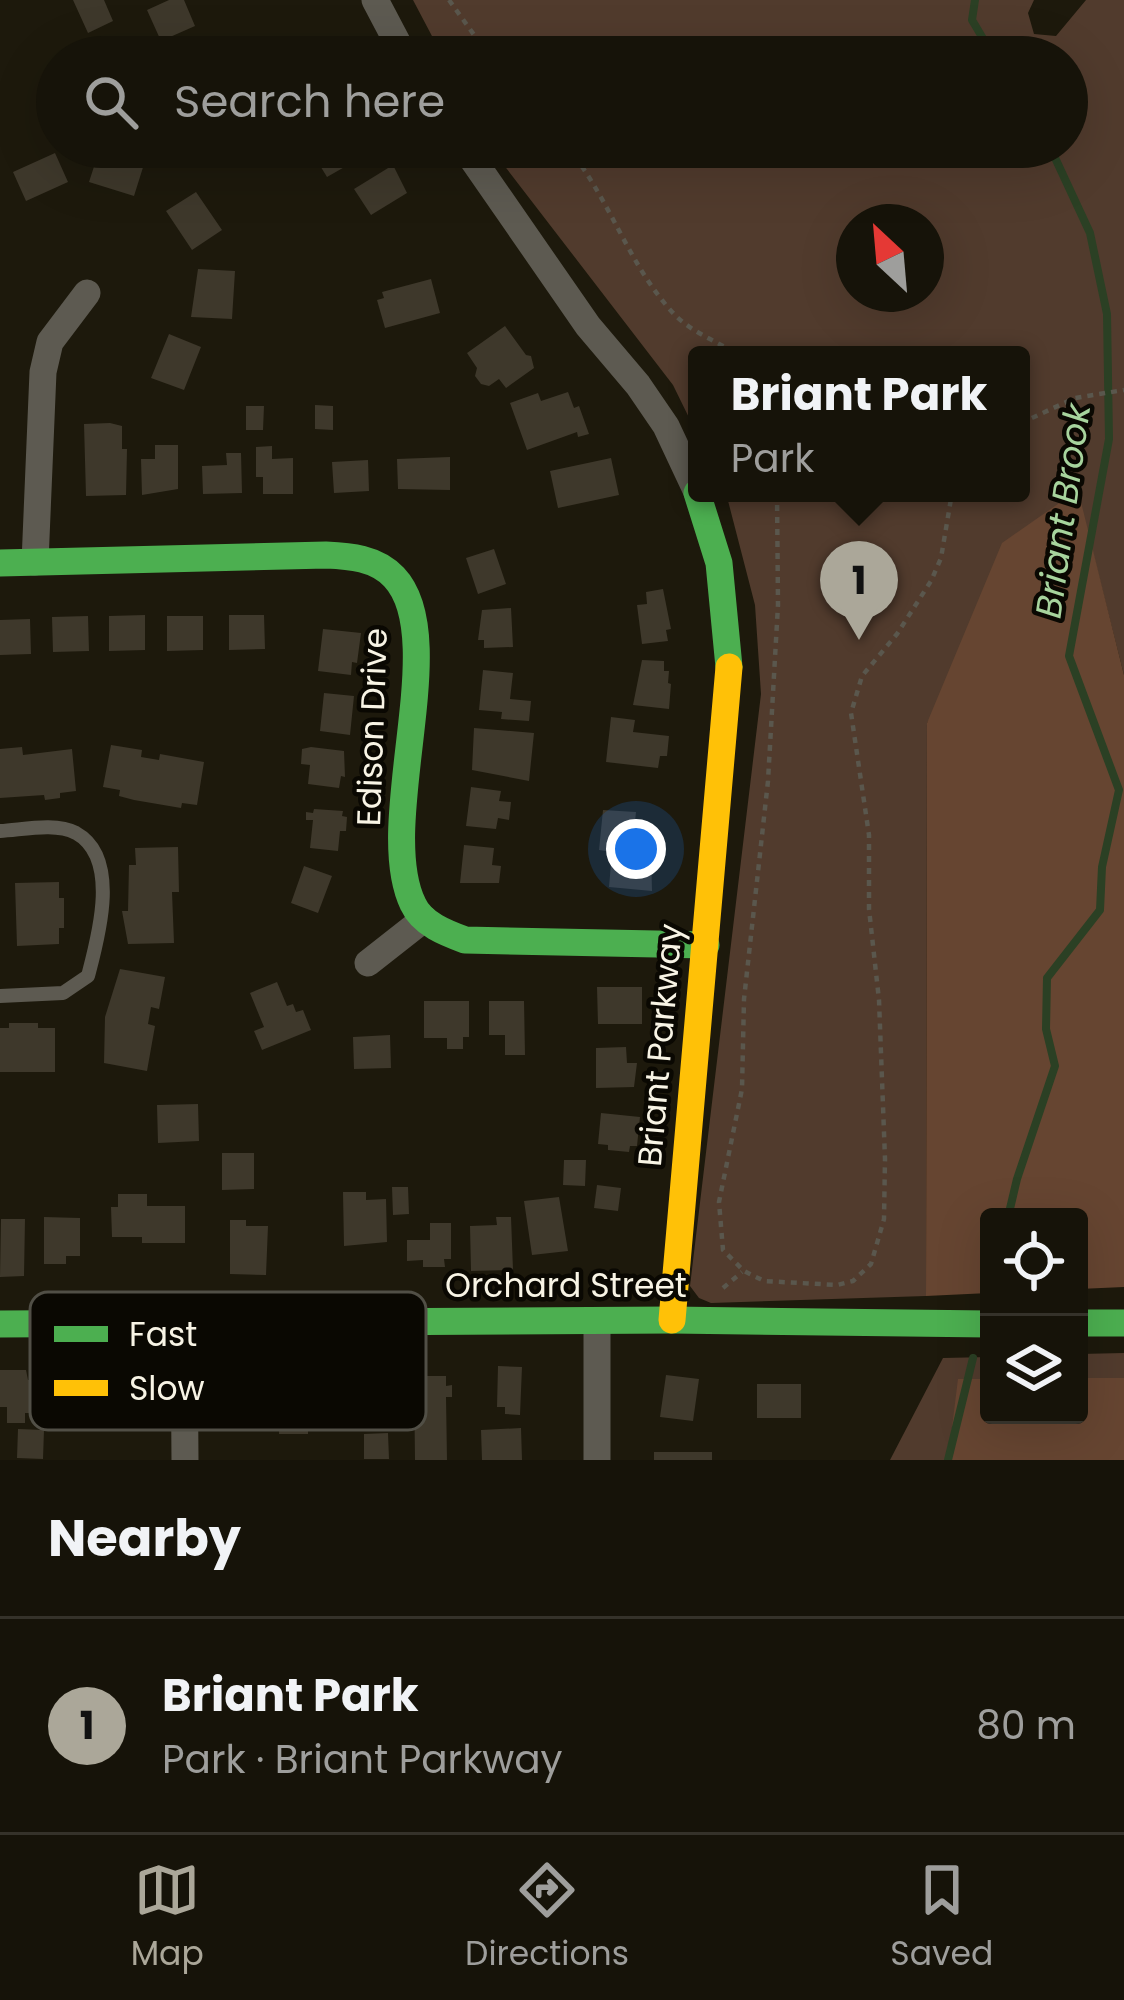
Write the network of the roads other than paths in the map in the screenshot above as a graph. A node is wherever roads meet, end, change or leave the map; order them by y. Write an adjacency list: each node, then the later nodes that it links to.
1 (375, 0): 2 (street)
2 (395, 36)
3 (479, 168): 5 (street, Briant Parkway)
4 (87, 293): 7 (street)
5 (688, 474)
6 (700, 502): 11 (street, Briant Parkway)
7 (35, 562): 8 (street, Edison Drive); 10 (street, Edison Drive)
8 (0, 563)
9 (0, 831): 13 (lane)
10 (424, 919): 11 (street); 12 (street)
11 (706, 945): 14 (street, Briant Parkway)
12 (368, 964)
13 (0, 996)
14 (671, 1320): 15 (street, Orchard Street); 21 (street, Orchard Street)
15 (597, 1321): 16 (street, Orchard Street); 24 (street)
16 (426, 1322)
17 (1088, 1323): 18 (street)
18 (1124, 1323)
19 (0, 1324): 20 (street, Orchard Street)
20 (30, 1324)
21 (980, 1324)
22 (185, 1430): 23 (street)
23 (185, 1460)
24 (597, 1460)

